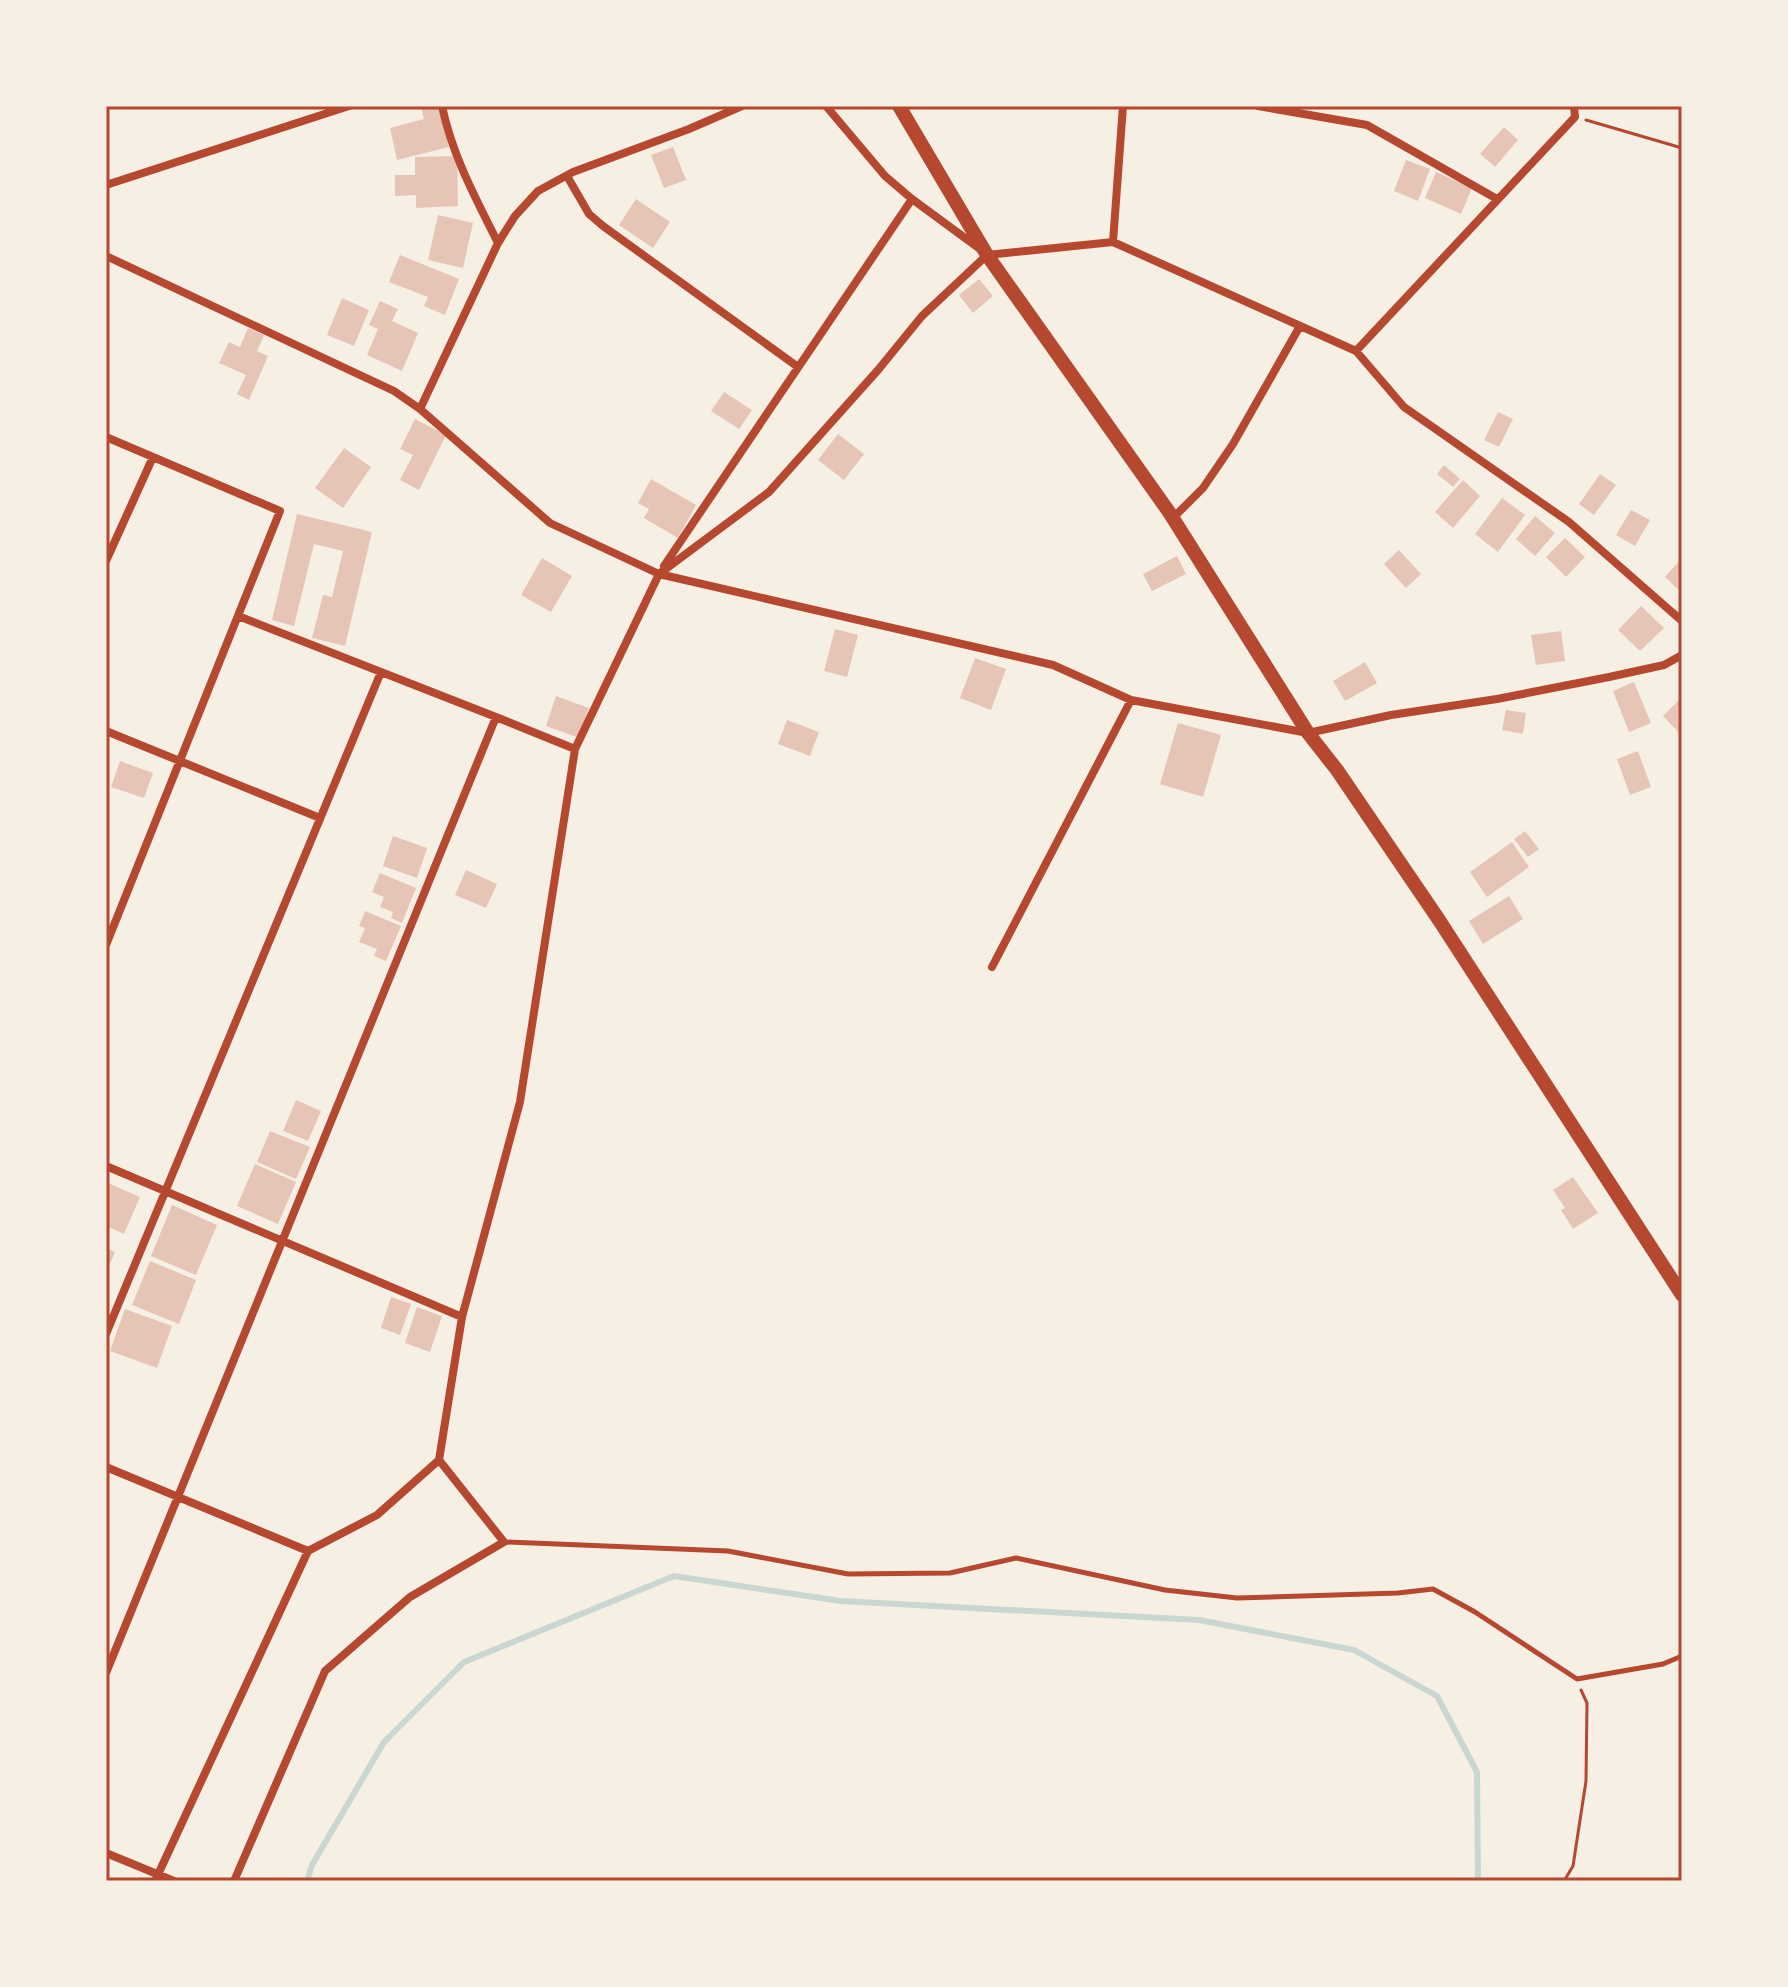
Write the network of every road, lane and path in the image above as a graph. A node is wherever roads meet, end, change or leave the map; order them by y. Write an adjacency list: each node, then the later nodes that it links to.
1 (349, 106): 12 (street)
2 (442, 106): 16 (street)
3 (742, 106): 11 (street)
4 (826, 106): 13 (street)
5 (899, 106): 17 (main road)
6 (1123, 106): 15 (street)
7 (1258, 106): 14 (street)
8 (1574, 106): 9 (street)
9 (1575, 117): 10 (path); 14 (street)
10 (1682, 148)
11 (567, 176): 16 (street); 21 (street)
12 (106, 185)
13 (912, 199): 17 (street); 21 (street)
14 (1497, 199): 20 (street)
15 (1113, 242): 17 (street); 19 (street)
16 (498, 243): 22 (street)
17 (987, 255): 25 (main road); 27 (street)
18 (106, 256): 22 (street)
19 (1300, 326): 20 (street); 25 (street)
20 (1356, 351): 29 (street)
21 (798, 367): 27 (street)
22 (420, 409): 27 (street)
23 (106, 437): 24 (street)
24 (153, 457): 26 (street); 28 (street)
25 (1173, 518): 35 (main road)
26 (106, 561)
27 (659, 574): 32 (street); 36 (street)
28 (238, 616): 31 (street); 37 (street)
29 (1682, 621)
30 (1682, 655): 35 (street)
31 (381, 672): 33 (street); 38 (street)
32 (1131, 700): 35 (street); 40 (street)
33 (496, 717): 36 (street); 43 (street)
34 (106, 731): 37 (street)
35 (1308, 733): 44 (main road)
36 (575, 749): 45 (street)
37 (180, 760): 38 (street); 39 (street)
38 (320, 818): 42 (street)
39 (106, 945)
40 (992, 967)
41 (106, 1166): 42 (street)
42 (165, 1191): 43 (street); 46 (street)
43 (282, 1241): 45 (street); 49 (street)
44 (1682, 1295)
45 (462, 1317): 47 (street)
46 (106, 1334)
47 (439, 1460): 50 (street); 51 (street)
48 (106, 1467): 49 (street)
49 (178, 1497): 51 (street); 53 (street)
50 (504, 1542): 54 (lane); 58 (street)
51 (308, 1551): 56 (street)
52 (1682, 1656): 54 (lane)
53 (106, 1673)
54 (1577, 1679): 59 (path)
55 (106, 1853): 56 (street)
56 (156, 1878): 57 (street)
57 (174, 1881)
58 (234, 1881)
59 (1564, 1881)

